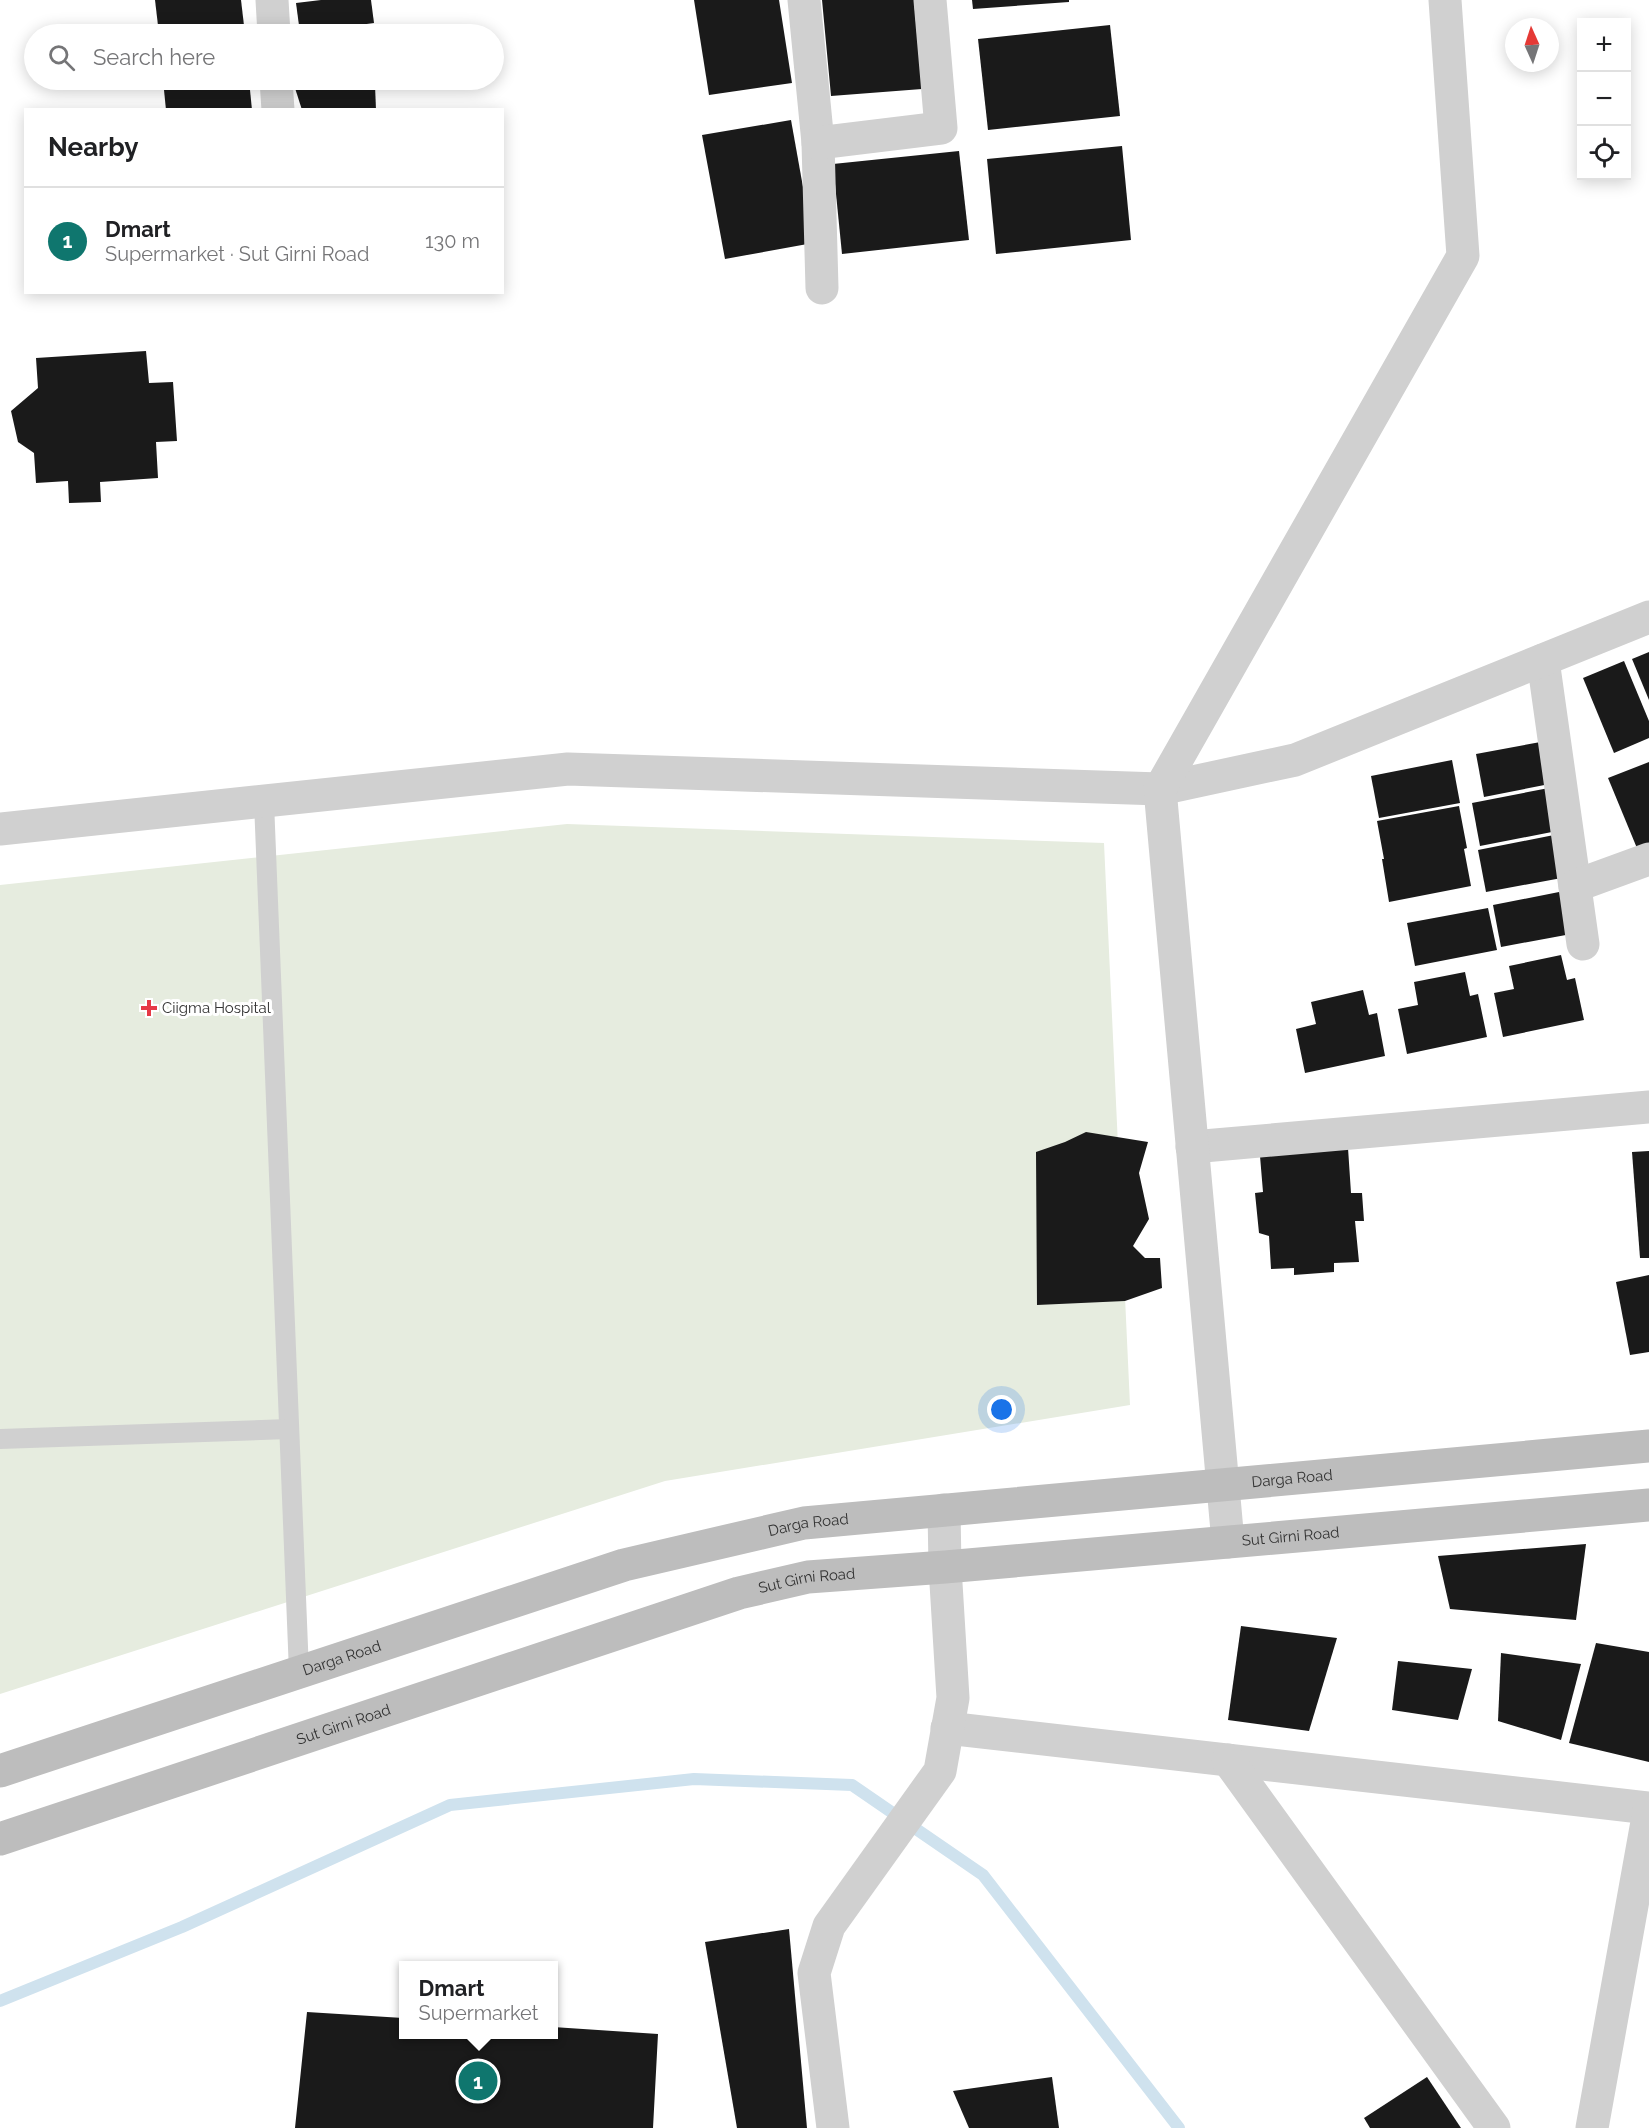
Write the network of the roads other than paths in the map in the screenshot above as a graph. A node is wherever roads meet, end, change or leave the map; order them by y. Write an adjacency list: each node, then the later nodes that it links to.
1 (272, 0): 5 (street)
2 (804, 0): 8 (street)
3 (930, 0): 8 (street)
4 (1445, 0): 12 (street)
5 (273, 24)
6 (277, 90): 7 (street)
7 (278, 108)
8 (818, 144): 9 (street)
9 (822, 288)
10 (1649, 617): 11 (street)
11 (1543, 660): 12 (street); 16 (street)
12 (1160, 789): 13 (street); 19 (street)
13 (264, 802): 14 (street); 20 (lane)
14 (0, 829)
15 (1649, 859): 16 (street)
16 (1575, 886): 17 (street)
17 (1583, 944)
18 (1649, 1107): 19 (street)
19 (1192, 1147): 23 (street)
20 (289, 1429): 21 (lane); 28 (lane)
21 (0, 1439)
22 (1649, 1446): 23 (main road, Darga Road)
23 (1223, 1485): 25 (main road, Darga Road); 26 (street)
24 (1649, 1505): 26 (main road, Sut Girni Road)
25 (944, 1510): 27 (street); 28 (main road, Darga Road)
26 (1228, 1542): 27 (main road, Sut Girni Road)
27 (945, 1567): 29 (street); 33 (main road, Sut Girni Road)
28 (299, 1672): 31 (main road, Darga Road)
29 (948, 1728): 30 (street); 34 (street)
30 (1228, 1760): 32 (street); 35 (street)
31 (0, 1771)
32 (1649, 1809): 36 (street)
33 (0, 1839)
34 (833, 2128)
35 (1494, 2128)
36 (1592, 2128)

